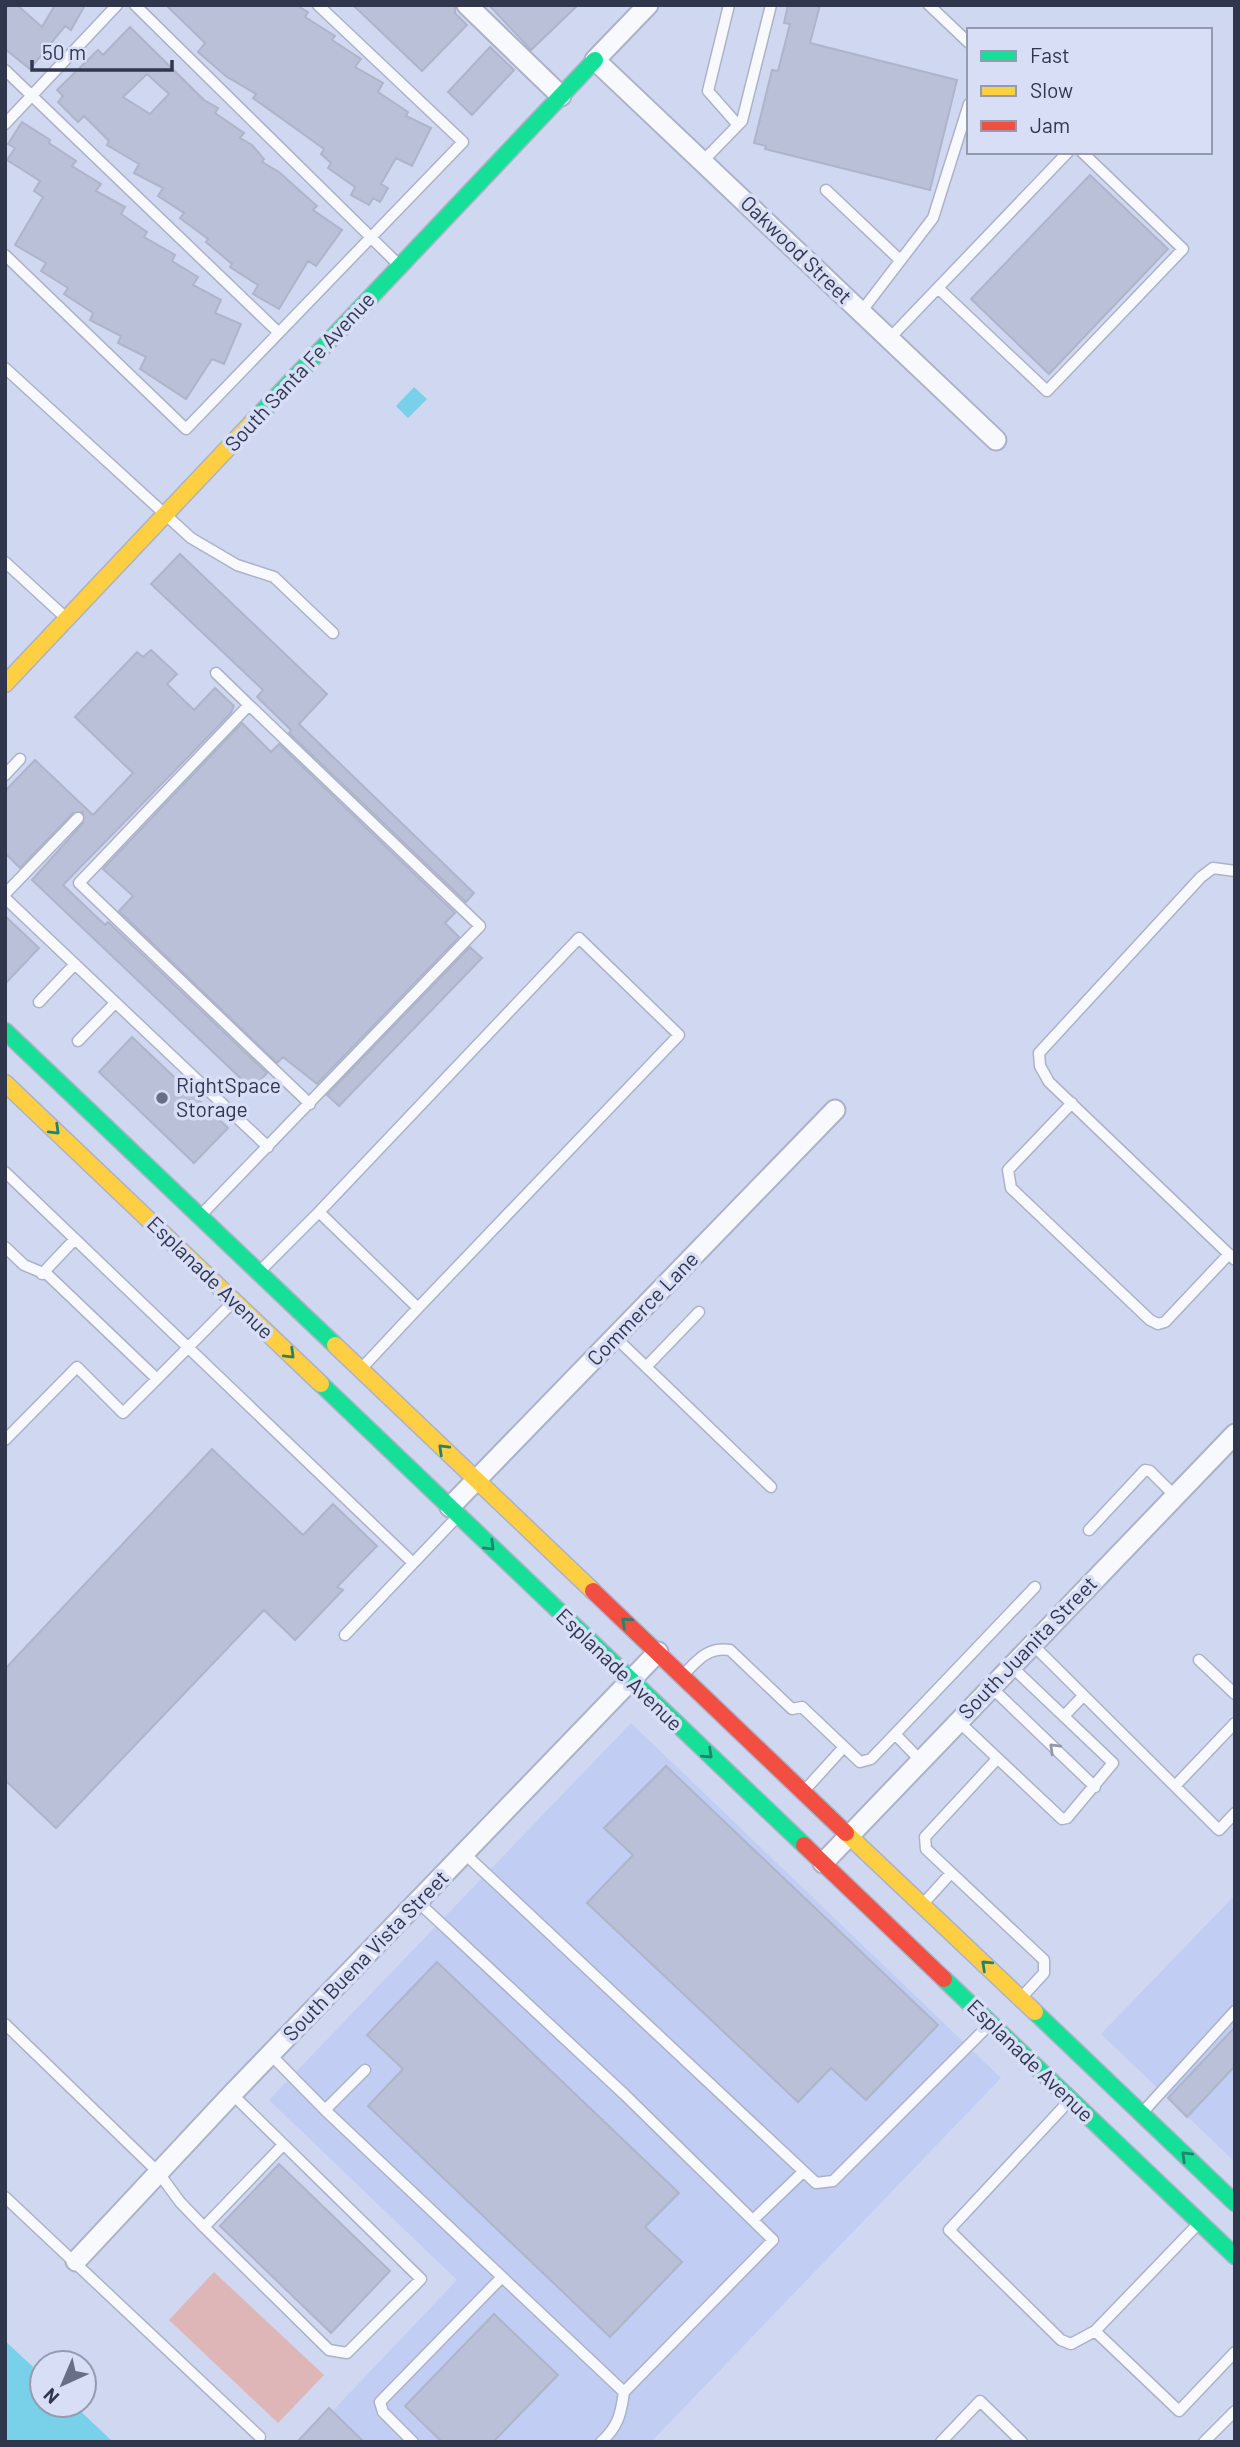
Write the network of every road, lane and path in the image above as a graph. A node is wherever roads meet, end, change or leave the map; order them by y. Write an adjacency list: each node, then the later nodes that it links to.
1 (117, 5): 12 (lane)
2 (135, 5): 21 (lane)
3 (318, 5): 21 (lane)
4 (467, 5): 13 (street)
5 (648, 5): 10 (street)
6 (729, 5): 16 (lane)
7 (771, 5): 16 (lane)
8 (929, 5): 9 (lane)
9 (967, 41)
10 (595, 60): 13 (main road, South Santa Fe Avenue); 19 (street, Oakwood Street)
11 (5, 71): 12 (lane)
12 (31, 95): 15 (lane); 27 (lane)
13 (561, 96): 24 (main road, South Santa Fe Avenue)
14 (967, 110): 23 (lane)
15 (5, 124)
16 (738, 125): 19 (lane)
17 (1066, 154): 25 (lane)
18 (1084, 154): 25 (lane)
19 (703, 161): 26 (street, Oakwood Street)
20 (826, 190): 23 (lane)
21 (369, 236): 24 (lane); 27 (lane)
22 (5, 255): 27 (lane)
23 (900, 260): 26 (lane)
24 (400, 266): 31 (main road, South Santa Fe Avenue)
25 (938, 288): 28 (lane)
26 (861, 312): 28 (street, Oakwood Street)
27 (278, 332)
28 (889, 339): 30 (street, Oakwood Street)
29 (5, 368): 31 (lane)
30 (996, 440)
31 (165, 515): 33 (main road, South Santa Fe Avenue); 34 (lane)
32 (5, 562): 33 (lane)
33 (66, 619): 36 (main road, South Santa Fe Avenue)
34 (333, 633)
35 (216, 673): 37 (lane)
36 (5, 684)
37 (249, 705): 50 (lane); 50 (lane)
38 (20, 759): 39 (lane)
39 (5, 775)
40 (78, 818): 42 (lane)
41 (1235, 871): 49 (lane)
42 (5, 896): 43 (lane)
43 (75, 964): 44 (lane); 45 (lane)
44 (39, 1002)
45 (115, 1003): 47 (lane); 53 (lane)
46 (5, 1031): 52 (main road, Esplanade Avenue)
47 (78, 1041)
48 (5, 1083): 52 (main road, Esplanade Avenue, one-way to 52)
49 (1072, 1103): 59 (lane); 59 (lane)
50 (310, 1104): 53 (lane)
51 (835, 1110): 64 (street, Commerce Lane)
52 (99, 1146): 56 (main road, Esplanade Avenue); 61 (main road, Esplanade Avenue)
53 (268, 1147): 56 (lane)
54 (5, 1172): 57 (lane)
55 (319, 1212): 61 (lane); 62 (lane); 62 (lane)
56 (199, 1216): 61 (main road, Esplanade Avenue)
57 (75, 1239): 60 (lane); 65 (lane)
58 (5, 1247): 60 (lane)
59 (1232, 1257)
60 (42, 1274): 68 (lane)
61 (246, 1287): 65 (lane); 67 (main road, Esplanade Avenue); 74 (main road, Esplanade Avenue, one-way to 74)
62 (418, 1308): 67 (lane)
63 (699, 1311): 66 (lane)
64 (616, 1338): 66 (lane); 71 (street, Commerce Lane)
65 (188, 1347): 68 (lane); 76 (lane)
66 (646, 1367): 72 (lane)
67 (361, 1370): 71 (main road, Esplanade Avenue, one-way to 67)
68 (157, 1379): 70 (lane)
69 (1235, 1434): 73 (street, South Juanita Street)
70 (5, 1440)
71 (476, 1480): 74 (street, Commerce Lane); 80 (main road, Esplanade Avenue, one-way to 71)
72 (771, 1487)
73 (1175, 1496): 75 (lane); 79 (street, South Juanita Street)
74 (454, 1511): 76 (lane); 84 (main road, Esplanade Avenue, one-way to 84)
75 (1088, 1530)
76 (413, 1563): 78 (lane)
77 (1035, 1587): 91 (lane)
78 (345, 1635)
79 (1032, 1644): 82 (street, South Juanita Street); 87 (lane)
80 (658, 1652): 83 (main road, Esplanade Avenue); 84 (street, South Buena Vista Street)
81 (1199, 1660): 86 (lane)
82 (1011, 1666): 85 (street, South Juanita Street); 88 (lane)
83 (683, 1676): 92 (lane); 97 (main road, Esplanade Avenue)
84 (632, 1682): 100 (street, South Buena Vista Street); 101 (main road, Esplanade Avenue, one-way to 101)
85 (991, 1687): 89 (street, South Juanita Street); 96 (lane, one-way to 85)
86 (1235, 1694)
87 (1083, 1696): 88 (lane); 95 (lane)
88 (1064, 1716): 96 (lane)
89 (958, 1721): 93 (lane); 94 (street, South Juanita Street)
90 (1235, 1723): 95 (lane)
91 (895, 1734): 92 (lane); 94 (lane)
92 (844, 1747): 97 (lane)
93 (998, 1759): 96 (lane); 102 (lane)
94 (920, 1760): 99 (street, South Juanita Street)
95 (1175, 1786): 98 (lane)
96 (1095, 1787)
97 (803, 1792): 99 (main road, Esplanade Avenue)
98 (1235, 1814)
99 (848, 1835): 101 (street, South Juanita Street); 104 (main road, Esplanade Avenue)
100 (465, 1854): 103 (street, South Buena Vista Street); 117 (lane)
101 (823, 1863): 107 (main road, Esplanade Avenue)
102 (951, 1873): 104 (lane); 105 (lane)
103 (418, 1902): 109 (street, South Buena Vista Street); 120 (lane)
104 (922, 1905): 105 (main road, Esplanade Avenue, one-way to 104)
105 (1020, 1998): 114 (main road, Esplanade Avenue)
106 (1235, 2011): 114 (lane)
107 (991, 2023): 112 (main road, Esplanade Avenue); 117 (lane)
108 (5, 2024): 116 (lane)
109 (270, 2054): 111 (street, South Buena Vista Street); 113 (lane)
110 (365, 2070): 113 (lane)
111 (232, 2094): 115 (lane); 116 (street, South Buena Vista Street)
112 (1071, 2099): 119 (main road, Esplanade Avenue); 125 (lane)
113 (325, 2110): 124 (lane)
114 (1141, 2113): 119 (main road, Esplanade Avenue, one-way to 114)
115 (283, 2145): 121 (lane); 121 (lane)
116 (158, 2172): 121 (lane); 123 (street, South Buena Vista Street)
117 (803, 2172): 120 (lane)
118 (5, 2197): 123 (lane)
119 (1217, 2208): 122 (main road, Esplanade Avenue); 125 (lane)
120 (753, 2220): 127 (lane)
121 (204, 2227)
122 (1235, 2256)
123 (76, 2261): 129 (lane)
124 (502, 2277): 127 (lane); 130 (lane)
125 (1095, 2331): 126 (lane)
126 (1235, 2352)
127 (624, 2392): 131 (lane)
128 (1233, 2415): 134 (lane)
129 (260, 2437)
130 (412, 2442)
131 (601, 2442)
132 (941, 2442): 133 (lane)
133 (1022, 2442)
134 (1204, 2442)

